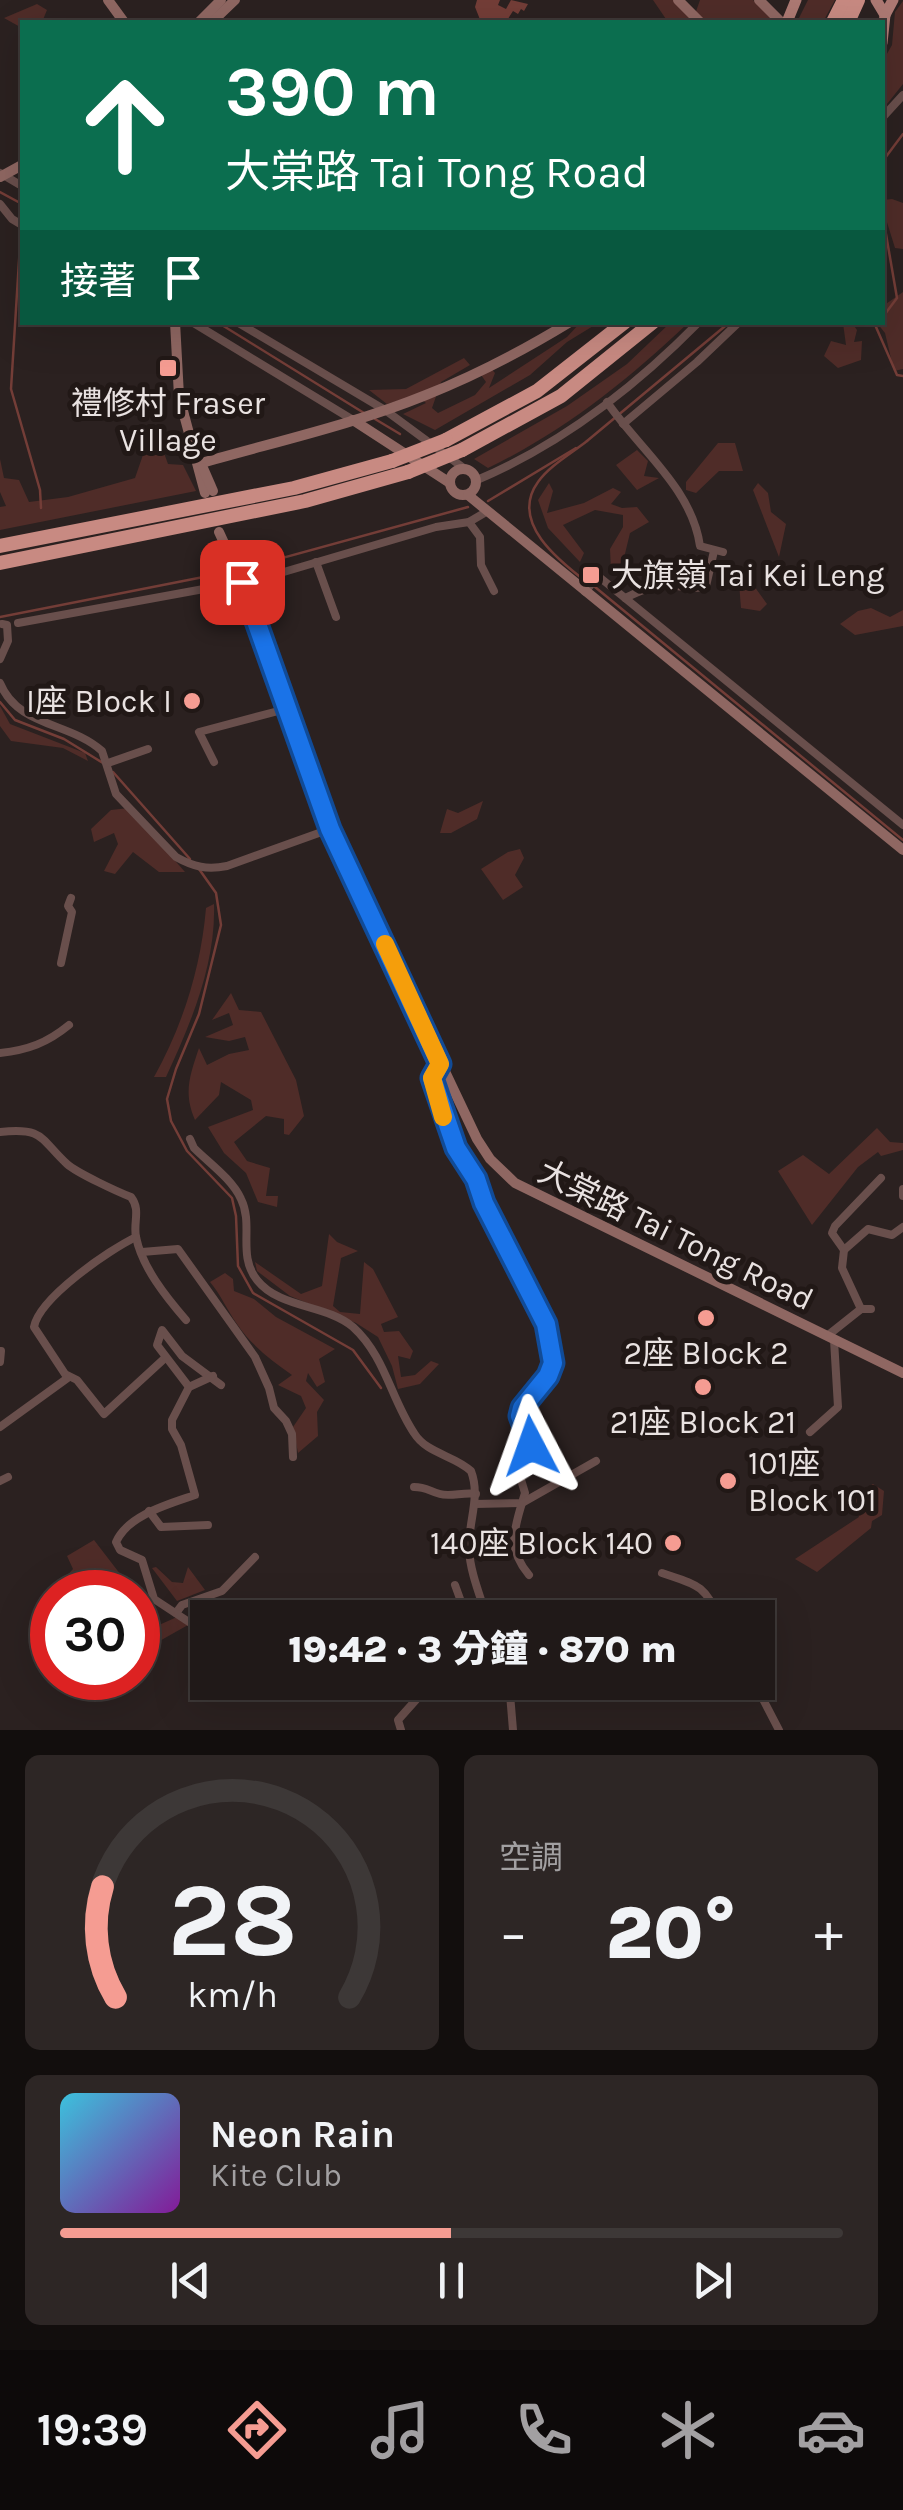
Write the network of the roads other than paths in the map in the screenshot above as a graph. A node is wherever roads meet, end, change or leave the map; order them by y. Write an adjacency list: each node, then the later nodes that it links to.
1 (222, 0): 10 (street)
2 (234, 0): 11 (street)
3 (678, 0): 9 (street)
4 (690, 0): 9 (street)
5 (760, 0): 12 (street)
6 (876, 0): 8 (main road)
7 (893, 0): 8 (main road)
8 (885, 16): 13 (main road)
9 (697, 19)
10 (201, 20)
11 (214, 20)
12 (782, 20)
13 (885, 20)
14 (903, 95): 15 (street)
15 (885, 115)
16 (0, 204): 17 (street)
17 (20, 223)
18 (174, 325): 30 (street)
19 (197, 325): 28 (street)
20 (242, 325): 27 (street)
21 (565, 325): 27 (street)
22 (622, 325): 39 (highway, bridge)
23 (649, 325): 41 (highway, bridge)
24 (696, 325): 26 (street)
25 (736, 325): 29 (street)
26 (608, 404): 29 (street); 32 (street)
27 (382, 411): 28 (street); 31 (street)
28 (356, 419): 30 (street); 33 (street)
29 (623, 424): 46 (street)
30 (198, 464): 34 (street)
31 (464, 469): 32 (street); 33 (street)
32 (477, 480): 35 (street)
33 (450, 484): 35 (street)
34 (209, 492)
35 (468, 495): 36 (street)
36 (486, 512): 37 (street); 45 (street)
37 (468, 522): 40 (street); 44 (street)
38 (224, 532): 42 (street, 大棠路 Tai Tong Road)
39 (0, 546)
40 (316, 562): 43 (street); 47 (street)
41 (0, 563)
42 (240, 577): 48 (street); 52 (street, 大棠路 Tai Tong Road)
43 (260, 579)
44 (494, 591)
45 (585, 592): 46 (street); 58 (street)
46 (625, 598): 56 (street)
47 (336, 616)
48 (18, 623)
49 (2, 624): 50 (street)
50 (0, 660)
51 (0, 683): 54 (street)
52 (286, 709): 55 (street); 57 (street, 大棠路 Tai Tong Road)
53 (148, 749): 54 (street)
54 (107, 760): 57 (street)
55 (214, 762)
56 (903, 825)
57 (330, 829): 63 (street, 大棠路 Tai Tong Road)
58 (903, 850)
59 (70, 898): 60 (street)
60 (61, 962)
61 (69, 1025): 62 (street)
62 (0, 1053)
63 (440, 1064): 72 (street, 大棠路 Tai Tong Road); 87 (street)
64 (0, 1132): 68 (street)
65 (194, 1143): 86 (street)
66 (881, 1178): 69 (street)
67 (903, 1227): 69 (street)
68 (136, 1237): 70 (street); 78 (street)
69 (844, 1250): 72 (street)
70 (142, 1252): 71 (street); 83 (street)
71 (186, 1320)
72 (830, 1338): 76 (street, 大棠路 Tai Tong Road); 82 (street)
73 (1, 1352): 75 (street)
74 (164, 1358): 77 (street); 78 (street); 80 (street)
75 (0, 1362)
76 (903, 1373)
77 (212, 1376): 79 (street); 80 (street)
78 (69, 1377): 81 (street)
79 (221, 1385)
80 (189, 1387): 88 (street)
81 (0, 1427)
82 (810, 1432)
83 (293, 1457)
84 (596, 1461): 87 (street)
85 (414, 1488): 86 (street)
86 (476, 1499): 87 (street); 95 (street)
87 (522, 1503): 92 (street)
88 (149, 1511): 89 (street); 97 (street)
89 (208, 1525)
90 (255, 1556): 97 (street)
91 (662, 1573): 96 (street)
92 (529, 1575)
93 (455, 1585): 94 (street)
94 (460, 1600)
95 (482, 1600)
96 (712, 1600)
97 (176, 1613): 98 (street)
98 (190, 1623)
99 (416, 1700): 102 (street)
100 (510, 1700): 103 (street)
101 (763, 1700): 104 (street)
102 (400, 1730)
103 (513, 1730)
104 (779, 1730)

